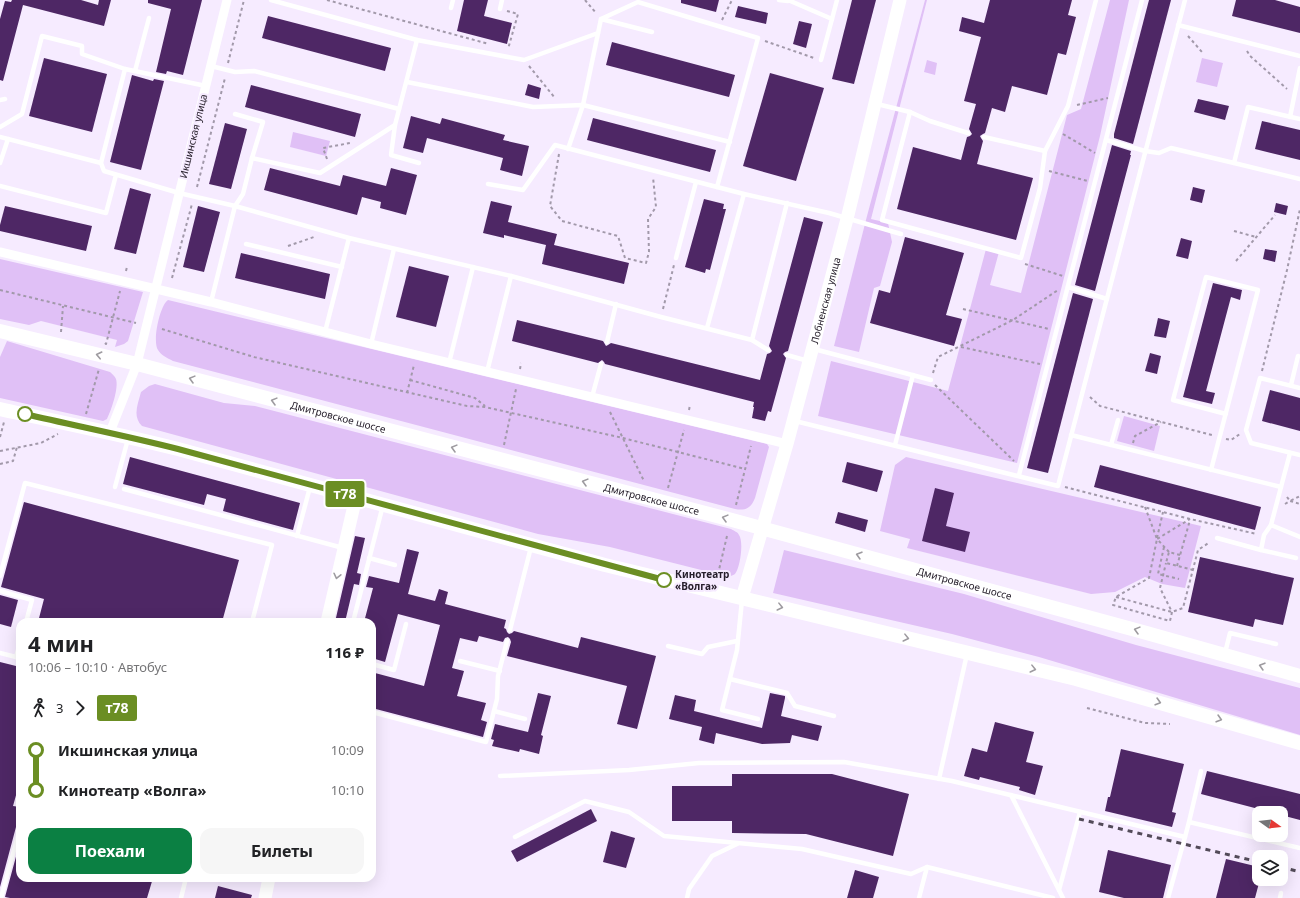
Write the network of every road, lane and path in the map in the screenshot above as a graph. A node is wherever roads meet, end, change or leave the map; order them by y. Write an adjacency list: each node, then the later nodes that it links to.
1 (227, 0): 36 (street, Икшинская улица)
2 (244, 0): 37 (path)
3 (271, 0): 17 (lane)
4 (293, 0): 17 (lane)
5 (327, 0): 30 (path)
6 (453, 0): 18 (lane)
7 (502, 0): 19 (lane)
8 (585, 0): 21 (path)
9 (732, 0): 24 (path)
10 (779, 0): 11 (lane)
11 (788, 0): 22 (lane)
12 (837, 0): 22 (lane)
13 (900, 0): 47 (street, Лобненская улица)
14 (1096, 0): 49 (lane)
15 (1142, 0): 45 (lane)
16 (1185, 0): 23 (lane)
17 (291, 6): 28 (lane)
18 (451, 8)
19 (500, 9): 33 (path)
20 (149, 18): 40 (lane)
21 (601, 19): 24 (lane); 25 (lane); 26 (lane)
22 (832, 19): 35 (lane)
23 (1178, 25): 29 (lane); 31 (path); 68 (lane)
24 (719, 26): 27 (lane)
25 (652, 32)
26 (598, 33): 34 (lane); 46 (lane)
27 (758, 38): 35 (path); 63 (lane)
28 (417, 40): 33 (lane); 42 (lane)
29 (1241, 41): 32 (lane); 44 (path)
30 (493, 45)
31 (1202, 52)
32 (1300, 56)
33 (506, 57): 34 (lane)
34 (524, 60): 48 (path)
35 (821, 60)
36 (211, 66): 43 (street, Икшинская улица); 50 (lane)
37 (227, 66)
38 (125, 68): 40 (lane); 56 (lane); 72 (lane)
39 (1300, 68): 44 (lane)
40 (135, 71): 43 (lane)
41 (226, 73): 84 (path)
42 (407, 82): 48 (lane); 50 (lane)
43 (206, 86): 86 (street, Икшинская улица)
44 (1294, 95): 53 (lane)
45 (1117, 97): 49 (path); 62 (lane)
46 (583, 104): 48 (lane); 63 (lane); 66 (lane)
47 (875, 104): 51 (lane); 93 (street, Лобненская улица)
48 (561, 106)
49 (1068, 106): 57 (lane)
50 (399, 109): 55 (lane)
51 (910, 112): 58 (lane); 104 (lane)
52 (235, 114): 70 (lane)
53 (1290, 117): 54 (lane); 74 (lane)
54 (1300, 120)
55 (395, 125): 73 (lane); 75 (lane)
56 (0, 127)
57 (1055, 130): 67 (lane); 69 (path)
58 (968, 133)
59 (0, 137): 61 (lane)
60 (984, 137): 67 (lane)
61 (8, 139): 71 (lane); 72 (lane)
62 (1106, 140): 68 (lane); 69 (lane)
63 (730, 142): 85 (lane)
64 (350, 143): 75 (path)
65 (560, 147): 66 (lane); 76 (path); 82 (lane)
66 (568, 149): 76 (lane)
67 (1045, 151): 77 (lane)
68 (1145, 151): 74 (lane); 115 (lane)
69 (1101, 157): 81 (lane)
70 (252, 158): 75 (lane); 90 (lane)
71 (0, 163)
72 (101, 163): 78 (lane)
73 (419, 163)
74 (1234, 163): 79 (lane)
75 (330, 166)
76 (652, 170): 80 (lane)
77 (1042, 170): 81 (path); 104 (lane)
78 (116, 174): 83 (lane); 86 (lane)
79 (1300, 179)
80 (696, 182): 85 (lane); 103 (lane)
81 (1094, 183): 112 (lane)
82 (488, 184)
83 (0, 186)
84 (197, 187)
85 (717, 187): 87 (lane)
86 (179, 193): 90 (lane); 113 (street, Икшинская улица)
87 (744, 194): 88 (lane); 124 (lane)
88 (787, 203): 93 (lane); 130 (lane)
89 (192, 204): 110 (path)
90 (235, 206): 95 (lane); 116 (lane)
91 (1300, 209): 148 (path)
92 (1275, 215): 97 (path)
93 (847, 219): 96 (lane); 138 (street, Лобненская улица)
94 (1234, 231): 97 (path)
95 (328, 232): 98 (lane); 101 (path)
96 (901, 234)
97 (1256, 237): 105 (path)
98 (349, 238): 100 (lane); 107 (lane)
99 (246, 244): 101 (lane)
100 (394, 249): 108 (lane); 133 (lane)
101 (274, 250): 107 (lane)
102 (0, 252): 111 (street)
103 (676, 258): 121 (path)
104 (1021, 258): 112 (path)
105 (1236, 261)
106 (127, 267): 111 (path)
107 (342, 267): 129 (lane)
108 (473, 267): 109 (lane); 140 (lane)
109 (511, 276): 117 (lane); 146 (lane)
110 (172, 278)
111 (123, 281): 113 (street); 120 (path)
112 (1069, 283): 115 (lane); 122 (path); 126 (lane)
113 (156, 288): 116 (street); 142 (street, Икшинская улица)
114 (0, 290): 118 (path)
115 (1107, 299): 154 (lane)
116 (211, 302): 129 (street)
117 (616, 304): 121 (lane); 131 (lane)
118 (63, 305): 120 (path); 128 (path)
119 (963, 309): 122 (path)
120 (113, 317): 123 (path); 132 (path)
121 (661, 317): 124 (lane)
122 (1013, 320): 126 (path); 134 (path)
123 (136, 323)
124 (707, 328): 130 (lane)
125 (162, 329): 155 (path)
126 (1056, 331): 144 (lane)
127 (0, 332): 142 (main road, Дмитровское шоссе, one-way to 127)
128 (61, 332)
129 (325, 332): 133 (street)
130 (752, 340): 135 (lane)
131 (607, 342)
132 (106, 344)
133 (371, 344): 136 (street)
134 (961, 347): 144 (path); 151 (path)
135 (768, 350)
136 (416, 355): 140 (street); 149 (path)
137 (787, 355): 138 (lane)
138 (811, 355): 147 (lane); 166 (street, Лобненская улица)
139 (1298, 356): 152 (lane)
140 (449, 363): 146 (street)
141 (521, 363): 150 (path)
142 (137, 364): 169 (street, Икшинская улица); 210 (main road, Дмитровское шоссе, one-way to 142)
143 (601, 364): 156 (lane)
144 (1047, 366): 188 (lane)
145 (99, 369): 161 (path)
146 (487, 372): 150 (street)
147 (913, 375): 151 (lane); 180 (lane)
148 (1260, 378): 152 (lane); 168 (lane)
149 (410, 380): 155 (path); 159 (path)
150 (518, 380): 156 (street); 160 (path)
151 (931, 380): 188 (path)
152 (1291, 385): 153 (lane)
153 (1300, 388)
154 (1083, 390): 167 (path); 171 (lane)
155 (407, 393): 159 (path)
156 (592, 397): 157 (street)
157 (604, 399): 164 (street); 175 (path)
158 (690, 405): 164 (path)
159 (485, 406): 160 (path)
160 (511, 412): 175 (path); 178 (path)
161 (86, 414)
162 (1226, 414): 162 (lane); 174 (lane)
163 (2, 415): 169 (main road); 172 (path)
164 (686, 420): 176 (street); 184 (path)
165 (1118, 420): 177 (lane)
166 (793, 421): 176 (street, Лобненская улица); 180 (lane)
167 (1161, 422): 174 (path); 182 (path)
168 (1246, 430): 174 (path); 185 (lane)
169 (110, 432): 173 (main road)
170 (59, 434): 181 (path)
171 (1071, 435): 177 (lane); 195 (lane)
172 (0, 437)
173 (129, 437): 193 (main road); 194 (lane)
174 (1220, 437): 190 (lane)
175 (622, 438): 184 (path); 192 (path)
176 (787, 444): 210 (street, Лобненская улица)
177 (1111, 444): 182 (lane)
178 (504, 445)
179 (751, 445): 189 (path)
180 (895, 445): 191 (lane)
181 (17, 447): 183 (path); 187 (path)
182 (1131, 450): 190 (lane)
183 (0, 451)
184 (678, 452): 189 (path); 196 (path)
185 (1290, 452): 186 (lane); 197 (lane)
186 (1300, 455)
187 (0, 464)
188 (1021, 468): 191 (lane)
189 (745, 469): 204 (path)
190 (1211, 470): 197 (lane)
191 (1019, 476): 195 (lane)
192 (644, 481)
193 (310, 485): 200 (main road); 213 (lane)
194 (116, 486)
195 (1058, 486): 205 (path)
196 (668, 488)
197 (1280, 488): 201 (path); 206 (lane)
198 (124, 489): 213 (lane)
199 (1300, 496): 201 (path)
200 (356, 497): 203 (main road); 220 (street)
201 (1290, 501): 202 (path); 206 (path)
202 (1300, 504)
203 (383, 505): 218 (main road); 224 (lane)
204 (736, 505)
205 (1145, 508): 207 (path); 217 (path)
206 (1274, 511): 209 (lane)
207 (1163, 512): 208 (path); 217 (path)
208 (1190, 519): 211 (path); 217 (path); 223 (path)
209 (1271, 525): 212 (lane); 215 (lane)
210 (762, 528): 236 (street, Лобненская улица); 250 (main road, Дмитровское шоссе, one-way to 210)
211 (1234, 528): 212 (path); 216 (path)
212 (1264, 535): 221 (lane)
213 (297, 536): 220 (lane)
214 (728, 536): 230 (path)
215 (1300, 536)
216 (1217, 538): 221 (lane); 229 (path)
217 (1157, 539): 219 (path); 235 (path)
218 (532, 545): 236 (main road); 243 (lane)
219 (1164, 547): 222 (path); 231 (path)
220 (344, 548): 240 (street, one-way to 240)
221 (1261, 550): 225 (lane)
222 (1169, 552): 223 (path); 226 (path)
223 (1180, 555): 228 (path)
224 (370, 558): 227 (lane); 241 (lane)
225 (1296, 558)
226 (1166, 563): 228 (path); 231 (path)
227 (394, 565)
228 (1178, 566): 229 (path)
229 (1193, 570): 237 (path)
230 (718, 574)
231 (1163, 575): 233 (path); 237 (path)
232 (0, 576): 239 (lane)
233 (1180, 579)
234 (0, 591): 238 (lane)
235 (1116, 597): 237 (path); 237 (path)
236 (742, 598): 245 (lane); 249 (main road, one-way to 249)
237 (1172, 612)
238 (27, 618)
239 (253, 618)
240 (328, 618)
241 (354, 618)
242 (406, 624): 253 (lane)
243 (510, 630)
244 (507, 641): 254 (lane)
245 (737, 641): 247 (lane); 256 (lane)
246 (1276, 644): 250 (lane)
247 (668, 646)
248 (0, 653): 251 (lane)
249 (967, 653): 264 (main road, one-way to 264); 267 (lane)
250 (1225, 655): 255 (main road, Дмитровское шоссе, one-way to 250)
251 (16, 657)
252 (460, 661): 254 (lane)
253 (376, 665)
254 (500, 671): 258 (lane)
255 (1300, 676)
256 (730, 679): 260 (lane); 262 (lane)
257 (1087, 708): 263 (path)
258 (494, 711): 259 (lane); 261 (lane)
259 (376, 713)
260 (834, 716)
261 (525, 719)
262 (758, 719)
263 (1170, 724)
264 (1300, 743)
265 (1201, 771): 270 (lane)
266 (500, 776): 267 (lane)
267 (939, 779): 268 (lane)
268 (1011, 795): 269 (lane); 279 (lane)
269 (1080, 812): 271 (lane); 279 (lane)
270 (1189, 822): 271 (lane); 275 (lane)
271 (1185, 836): 287 (lane)
272 (514, 837): 274 (lane)
273 (16, 843): 280 (lane)
274 (739, 844): 276 (lane); 283 (lane)
275 (1300, 848)
276 (927, 867): 284 (lane); 285 (lane)
277 (185, 882): 281 (lane)
278 (268, 882): 282 (street)
279 (1059, 890): 286 (lane)
280 (1, 898)
281 (180, 898)
282 (265, 898)
283 (687, 898)
284 (919, 898)
285 (1054, 898)
286 (1063, 898)
287 (1168, 898)

